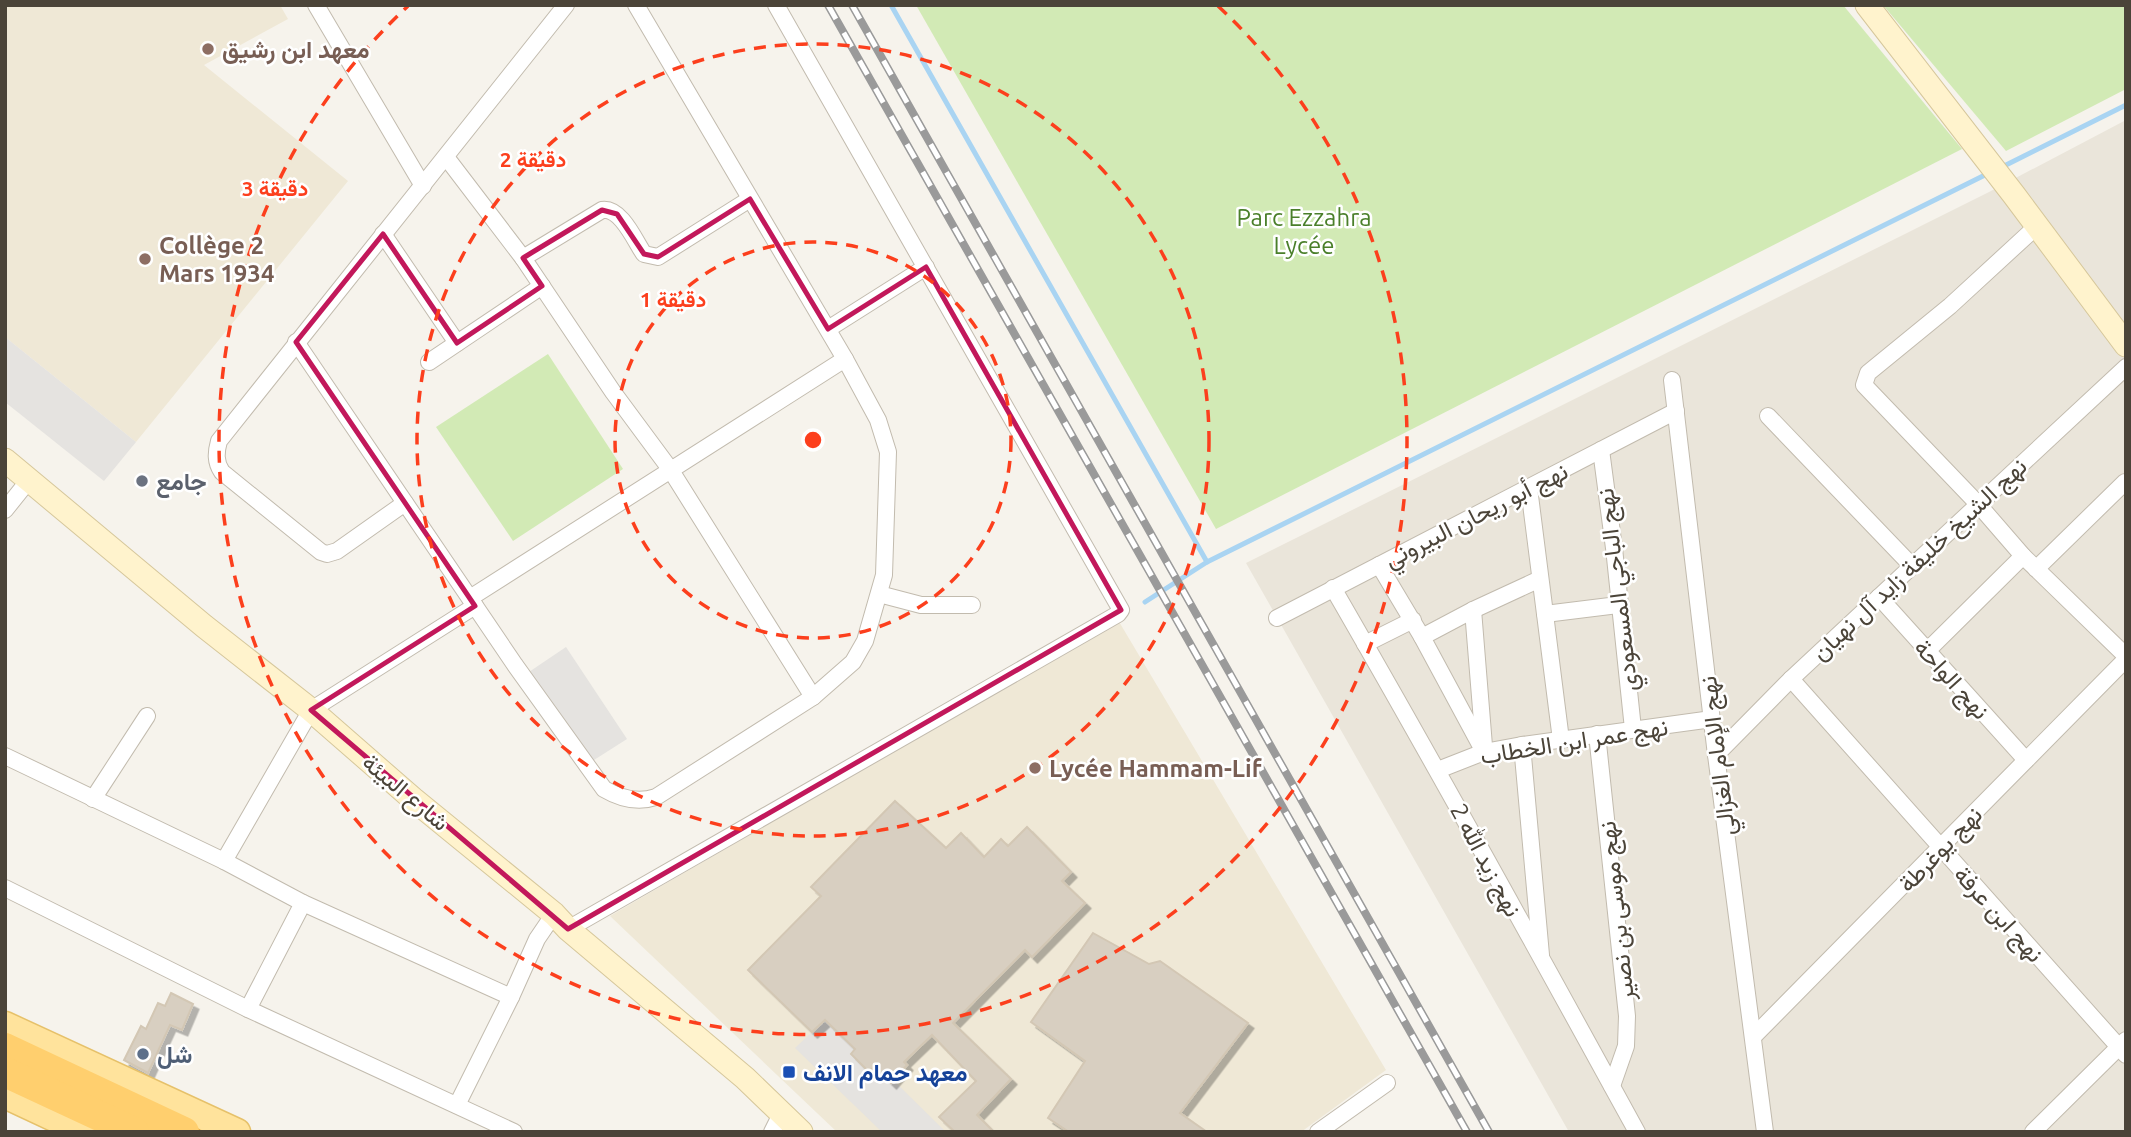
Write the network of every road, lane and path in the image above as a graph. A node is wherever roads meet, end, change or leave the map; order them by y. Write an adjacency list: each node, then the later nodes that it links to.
1 (316, 5): 7 (street)
2 (566, 5): 6 (street)
3 (636, 5): 8 (street)
4 (776, 5): 12 (street)
5 (1867, 5): 9 (main road)
6 (446, 157): 7 (street); 11 (street)
7 (423, 186): 10 (street)
8 (750, 198): 11 (street); 14 (street)
9 (2036, 226): 15 (main road); 31 (street)
10 (383, 234): 16 (street); 17 (street)
11 (523, 257): 13 (street)
12 (926, 267): 14 (street); 71 (street)
13 (542, 286): 17 (street); 26 (street)
14 (828, 330): 18 (street)
15 (2122, 331)
16 (296, 342): 30 (street); 30 (street)
17 (457, 343): 19 (street)
18 (845, 359): 26 (street); 39 (street)
19 (429, 362)
20 (2126, 368): 31 (street, نهج الشيخ خليفة زايد آل نهيان)
21 (1672, 380): 22 (street, نهج الإمام الغزالي)
22 (1676, 411): 24 (street, نهج أبو ريحان البيروني); 56 (street, نهج الإمام الغزالي)
23 (1768, 416): 35 (street)
24 (1601, 450): 29 (street, نهج أبو ريحان البيروني); 43 (street, نهج الباجي المسعودي)
25 (5, 460): 27 (main road, شارع البيئة)
26 (670, 469): 41 (street); 53 (street)
27 (29, 480): 32 (street); 54 (main road, شارع البيئة)
28 (2125, 482): 36 (street)
29 (1529, 488): 34 (street, نهج أبو ريحان البيروني); 37 (street)
30 (405, 503): 41 (street)
31 (1978, 504): 33 (street); 35 (street, نهج الشيخ خليفة زايد آل نهيان)
32 (5, 510)
33 (2023, 556): 36 (street); 50 (street)
34 (1379, 565): 38 (street, نهج أبو ريحان البيروني); 47 (street)
35 (1912, 566): 40 (street, نهج الشيخ خليفة زايد آل نهيان)
36 (2036, 569): 51 (street)
37 (1541, 579): 44 (street); 45 (street)
38 (1333, 589): 46 (street, نهج أبو ريحان البيروني); 49 (street, نهج زيد الله 2)
39 (879, 594): 42 (street); 53 (street)
40 (1879, 597): 50 (street, نهج الواحة); 52 (street, نهج الشيخ خليفة زايد آل نهيان)
41 (473, 602): 53 (street); 54 (street)
42 (972, 605)
43 (1618, 605): 45 (street); 57 (street, نهج الباجي المسعودي)
44 (1473, 610): 48 (street); 61 (street)
45 (1545, 614): 59 (street)
46 (1277, 618)
47 (1413, 620): 48 (street); 49 (street)
48 (1422, 637): 61 (street)
49 (1365, 644): 65 (street, نهج زيد الله 2)
50 (1927, 651): 64 (street, نهج الواحة)
51 (2126, 657): 64 (street, نهج يوغرطة)
52 (1791, 679): 62 (street, نهج الشيخ خليفة زايد آل نهيان); 67 (street, نهج ابن عرفة)
53 (813, 697)
54 (311, 710): 68 (street); 71 (main road, شارع البيئة)
55 (147, 716): 66 (street)
56 (1712, 719): 57 (street, نهج عمر ابن الخطاب); 62 (street, نهج الإمام الغزالي)
57 (1633, 729): 58 (street, نهج عمر ابن الخطاب)
58 (1597, 734): 59 (street, نهج عمر ابن الخطاب); 81 (street, نهج موسى بن نصير)
59 (1561, 740): 60 (street, نهج عمر ابن الخطاب)
60 (1522, 745): 61 (street, نهج عمر ابن الخطاب); 72 (street)
61 (1484, 752): 65 (street, نهج عمر ابن الخطاب)
62 (1716, 755): 76 (street, نهج الإمام الغزالي)
63 (5, 756): 66 (street)
64 (2026, 761): 67 (street, نهج يوغرطة)
65 (1438, 770): 72 (street, نهج زيد الله 2)
66 (93, 799): 68 (street)
67 (1940, 849): 76 (street, نهج يوغرطة); 77 (street, نهج ابن عرفة)
68 (224, 861): 70 (street)
69 (5, 888): 74 (street)
70 (303, 903): 73 (street); 74 (street)
71 (561, 922): 73 (street); 84 (main road, شارع البيئة)
72 (1542, 963): 81 (street, نهج زيد الله 2)
73 (511, 997): 83 (street)
74 (248, 1009): 83 (street)
75 (5, 1025): 88 (main road)
76 (1753, 1037): 93 (street, نهج الإمام الغزالي)
77 (2123, 1047): 94 (street)
78 (5, 1048): 87 (highway)
79 (5, 1072): 86 (highway)
80 (1387, 1083): 91 (street)
81 (1612, 1086): 92 (street, نهج زيد الله 2)
82 (5, 1095): 85 (main road)
83 (457, 1105): 89 (street)
84 (777, 1122): 90 (main road, شارع البيئة)
85 (84, 1132)
86 (134, 1132)
87 (184, 1132)
88 (237, 1132)
89 (514, 1132)
90 (801, 1132)
91 (1318, 1132)
92 (1637, 1132)
93 (1765, 1132)
94 (2033, 1132)

